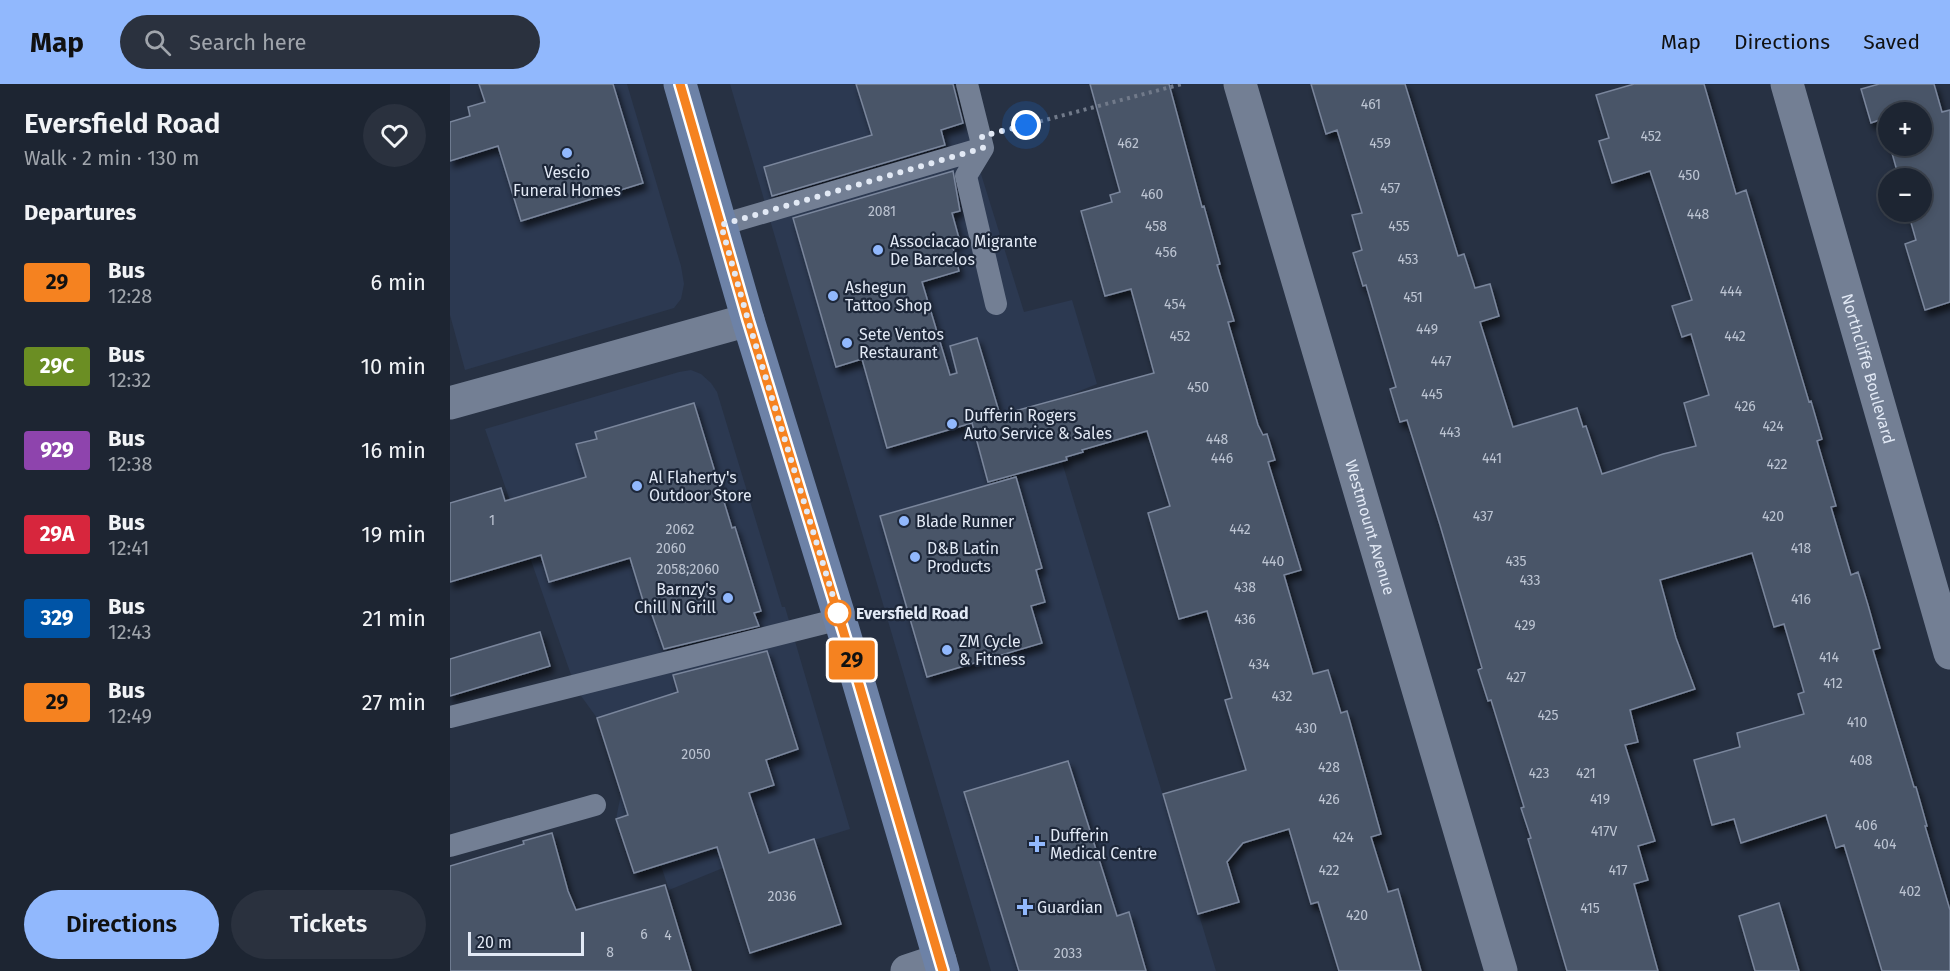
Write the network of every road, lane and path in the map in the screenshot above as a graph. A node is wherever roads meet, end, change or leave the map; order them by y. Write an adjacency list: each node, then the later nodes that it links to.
1 (680, 84): 7 (main road)
2 (967, 84): 6 (lane)
3 (1182, 84): 6 (path)
4 (1240, 84): 18 (street, Westmount Avenue)
5 (1787, 84): 12 (street, Northcliffe Boulevard)
6 (983, 142): 7 (lane); 8 (lane)
7 (721, 225): 9 (main road)
8 (996, 304)
9 (748, 320): 10 (street); 11 (main road)
10 (450, 403)
11 (840, 619): 13 (lane); 16 (main road)
12 (1950, 653)
13 (450, 717)
14 (596, 805): 15 (lane)
15 (450, 846)
16 (941, 966): 17 (street)
17 (907, 971)
18 (1501, 971)

